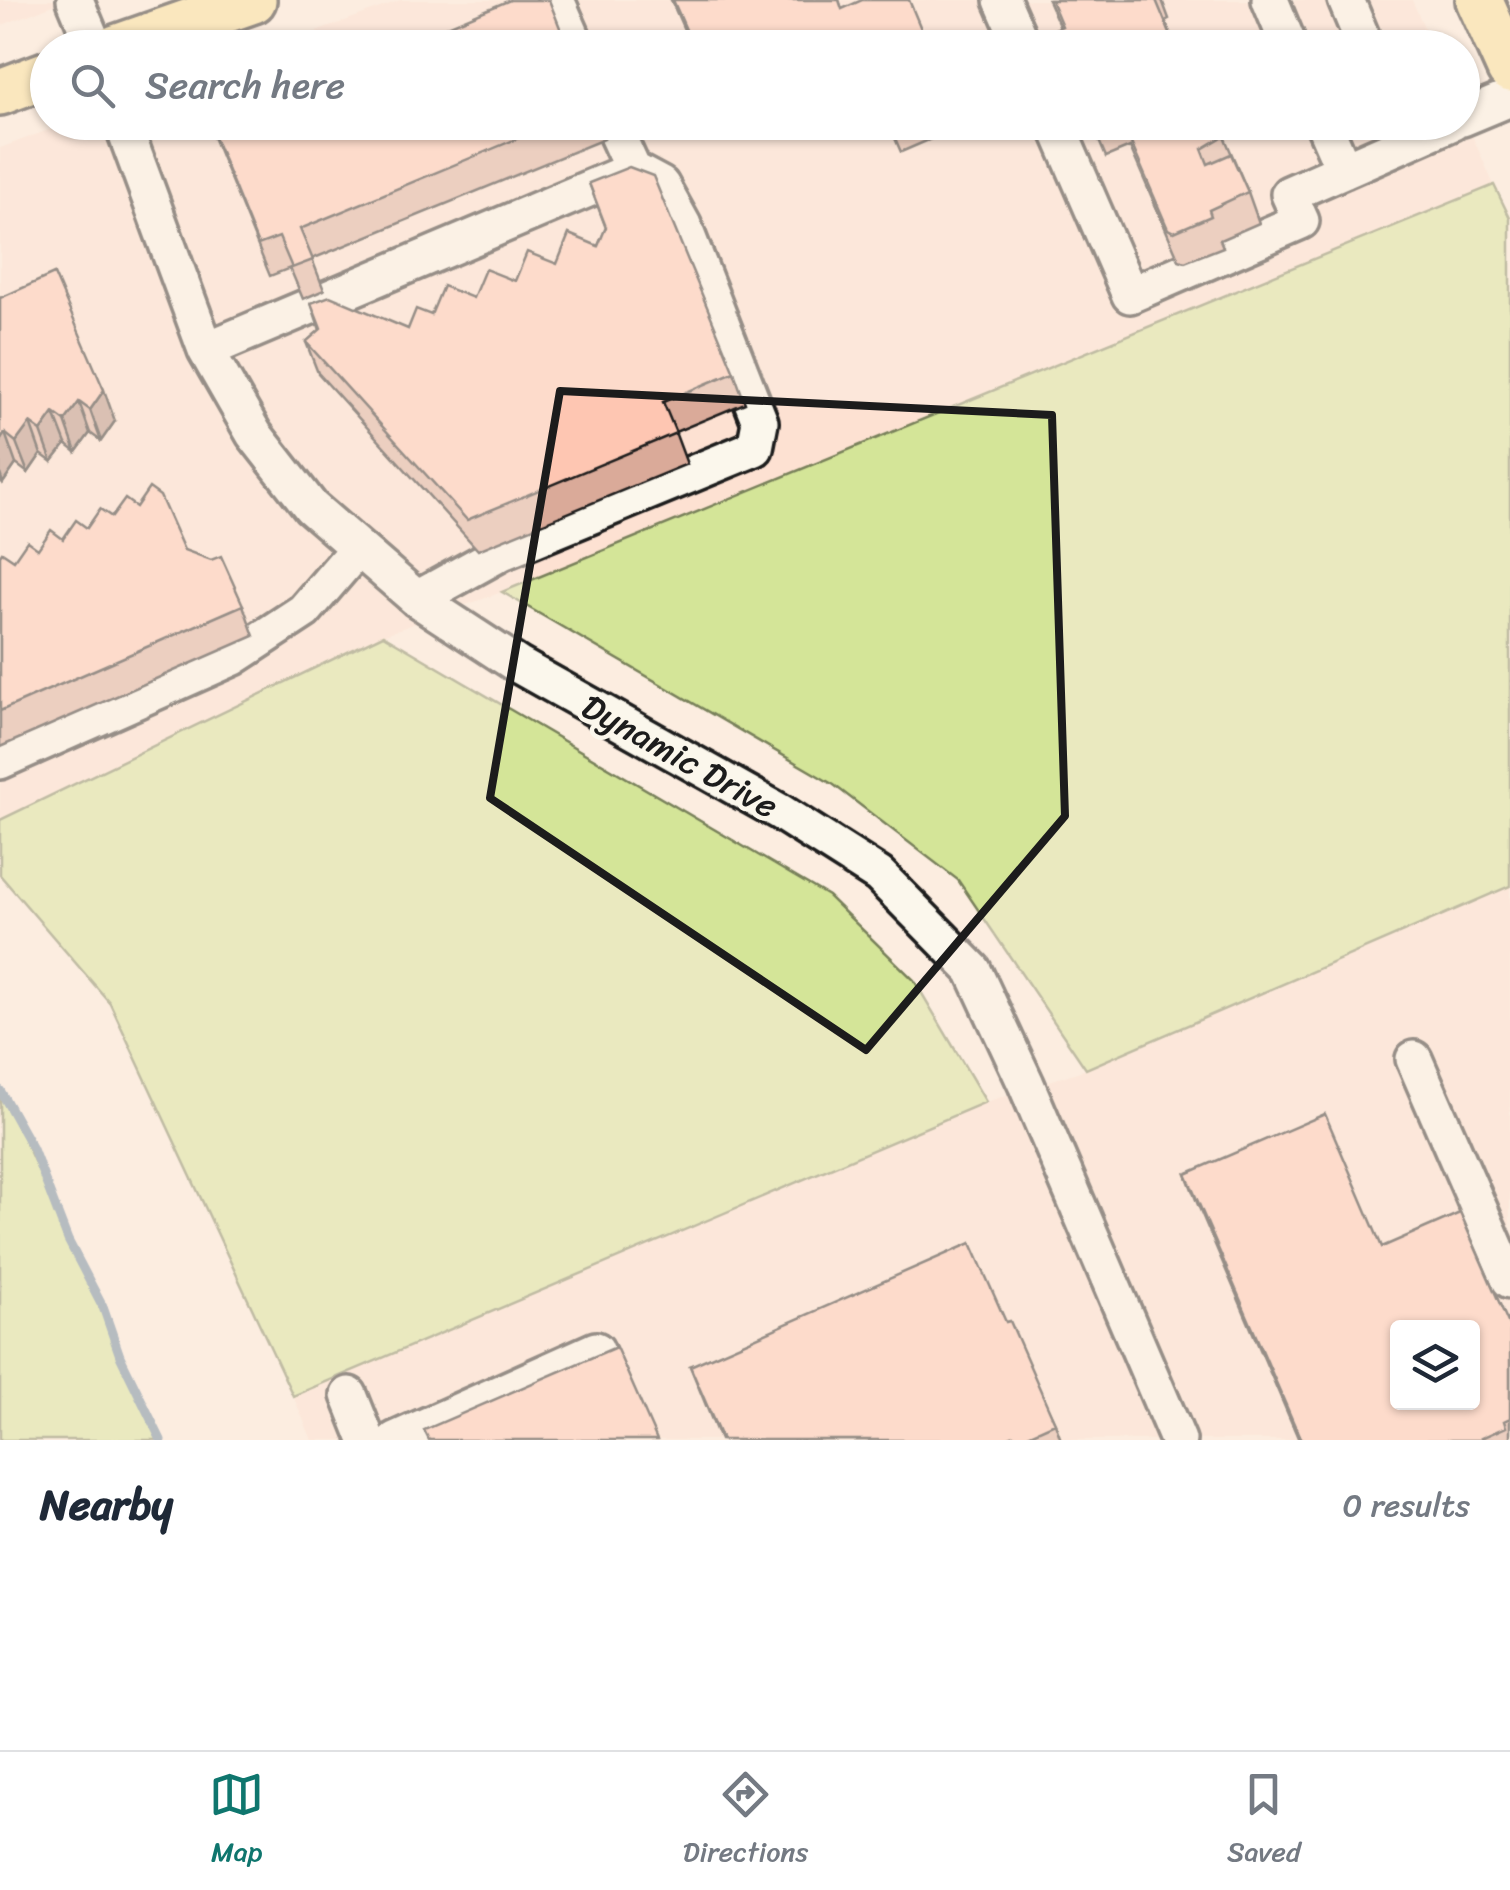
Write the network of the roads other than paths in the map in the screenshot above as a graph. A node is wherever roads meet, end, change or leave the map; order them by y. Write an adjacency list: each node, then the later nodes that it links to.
1 (75, 0): 8 (street)
2 (253, 0): 9 (main road)
3 (556, 0): 10 (street)
4 (1002, 0): 11 (street)
5 (1270, 0): 12 (street)
6 (1346, 0): 13 (street)
7 (1480, 0): 14 (main road)
8 (88, 30)
9 (167, 30)
10 (570, 30)
11 (1015, 30)
12 (1282, 30)
13 (1358, 30)
14 (1510, 69)
15 (30, 81): 16 (main road)
16 (0, 92)
17 (1510, 98): 18 (street)
18 (1480, 110)
19 (129, 140): 26 (street, Dynamic Drive)
20 (619, 140): 24 (street)
21 (1063, 140): 25 (street)
22 (1331, 140): 25 (street)
23 (1391, 140): 25 (street)
24 (632, 170): 26 (street); 28 (street)
25 (1344, 170)
26 (206, 350): 27 (street, Dynamic Drive)
27 (358, 548): 28 (street, Dynamic Drive); 29 (street)
28 (417, 599): 36 (street, Dynamic Drive)
29 (0, 761)
30 (1414, 1059): 31 (street)
31 (1510, 1280)
32 (596, 1350): 35 (street)
33 (350, 1395): 34 (street)
34 (367, 1440)
35 (395, 1440)
36 (1178, 1440)

